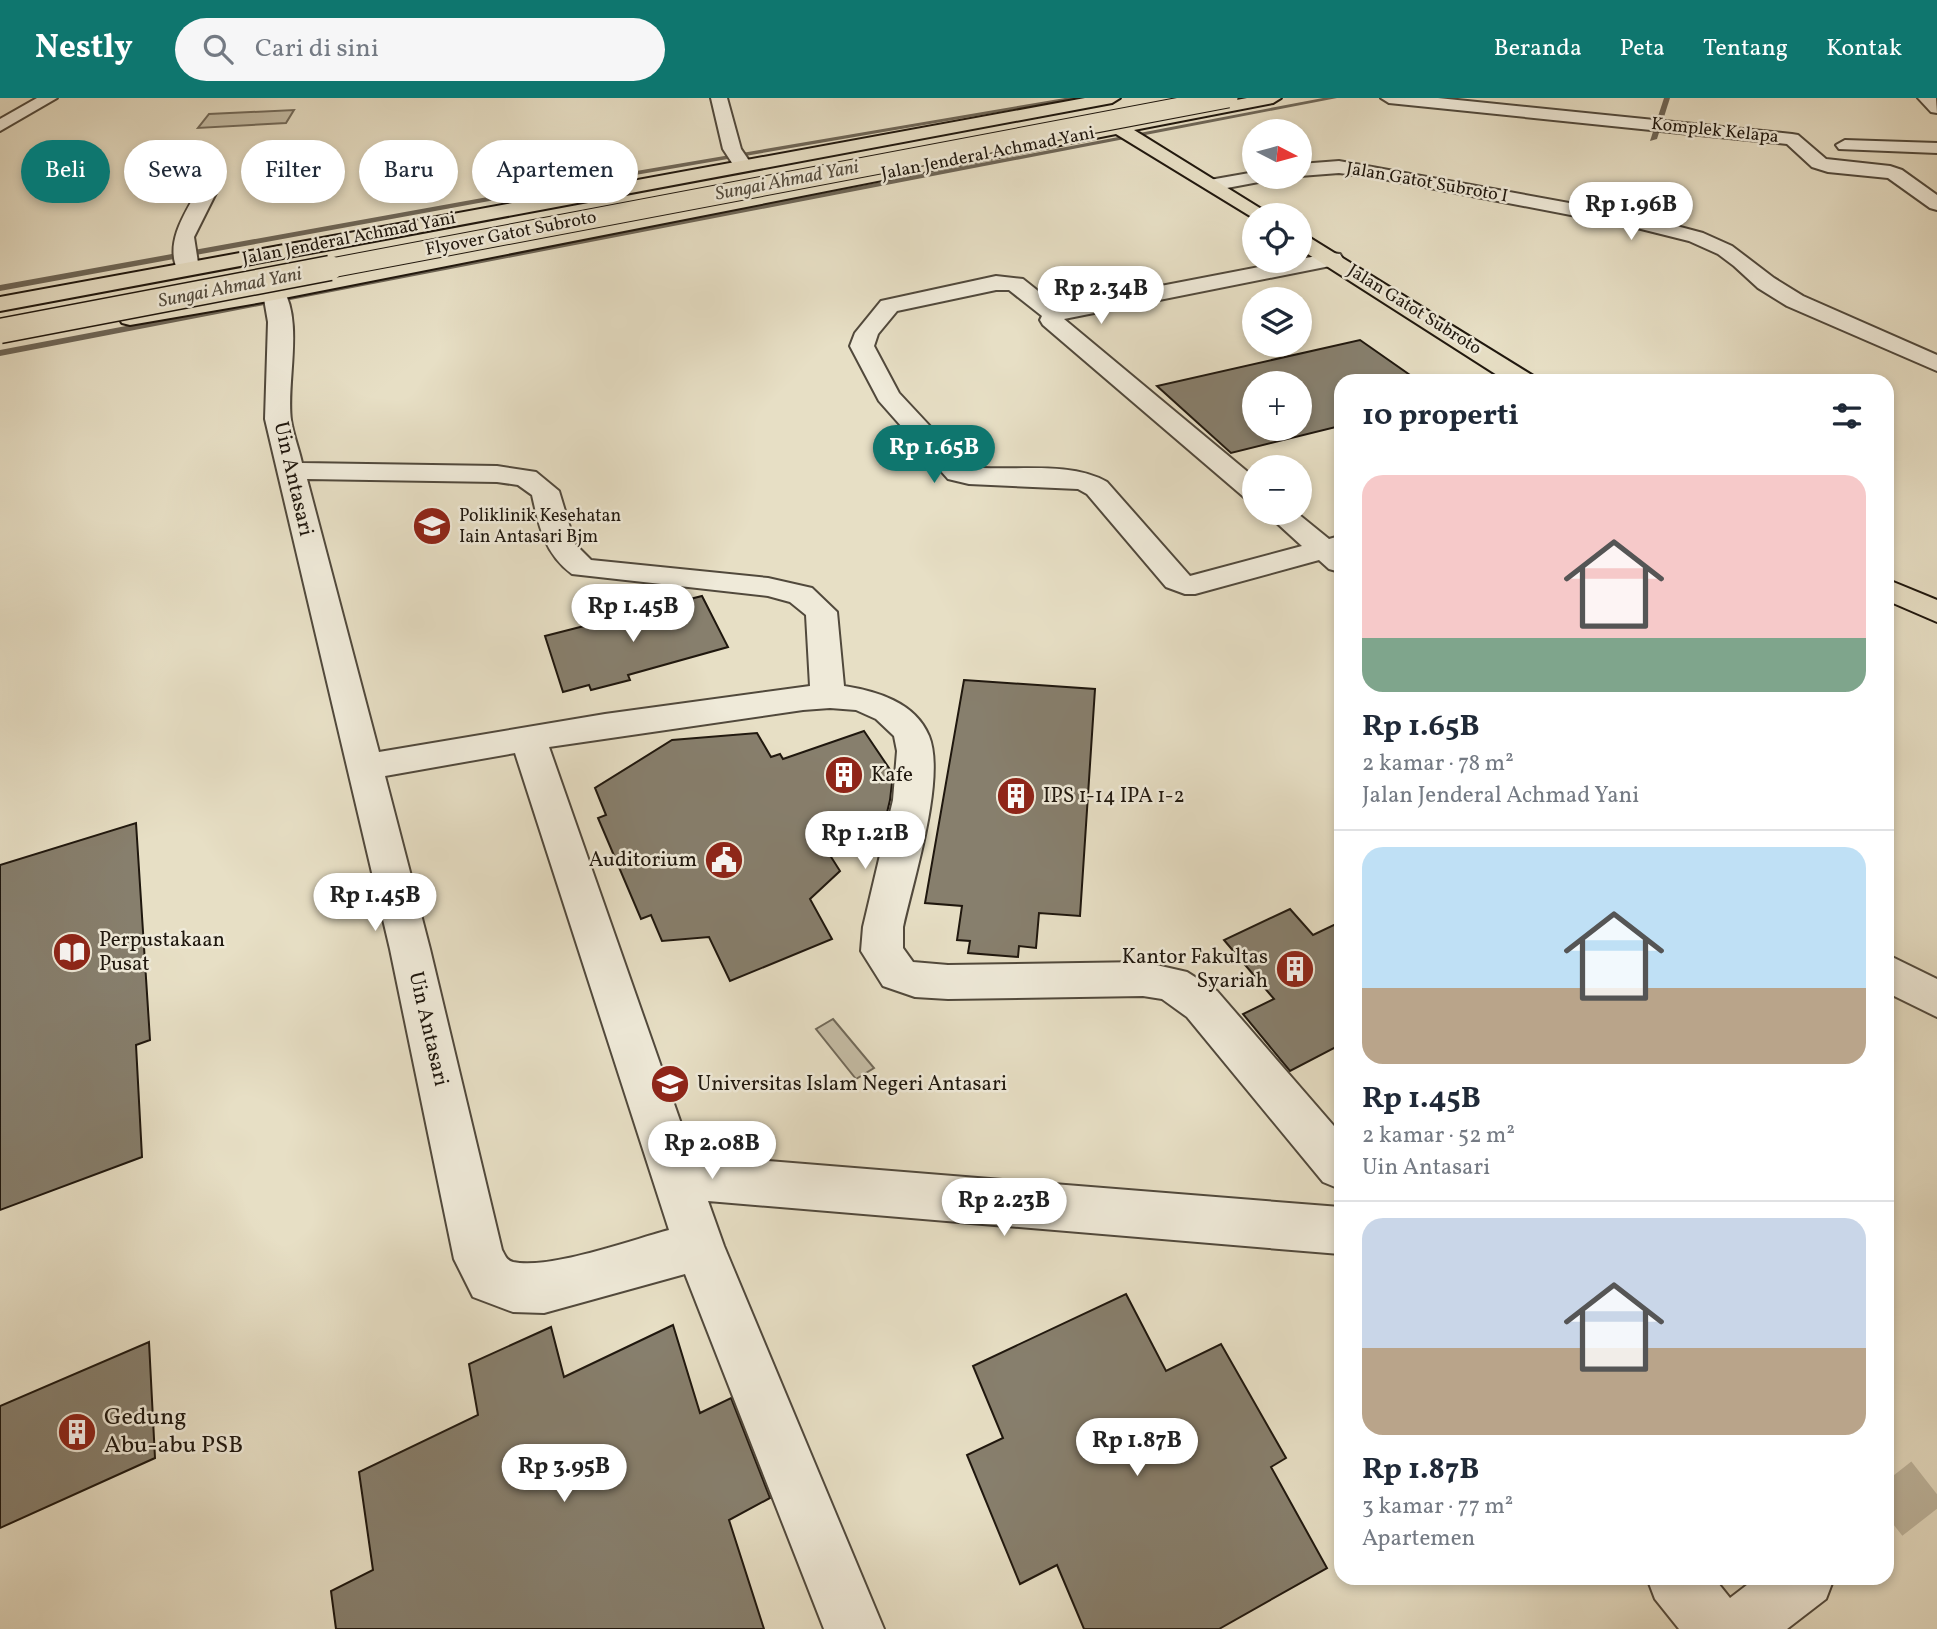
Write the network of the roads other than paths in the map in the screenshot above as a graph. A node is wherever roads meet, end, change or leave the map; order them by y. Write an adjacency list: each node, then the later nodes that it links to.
1 (719, 98): 19 (street)
2 (1157, 98): 31 (main road, Flyover Gatot Subroto)
3 (1170, 98): 8 (main road)
4 (1228, 98): 33 (main road, Flyover Gatot Subroto, bridge)
5 (1389, 98): 16 (street, Komplek Kelapa)
6 (1926, 98): 12 (street)
7 (1109, 99): 10 (main road, Jalan Jenderal Achmad Yani)
8 (1265, 99): 15 (main road, Jalan Jenderal Achmad Yani)
9 (46, 100): 11 (street); 13 (street)
10 (1070, 101): 14 (main road, Jalan Jenderal Achmad Yani); 15 (main road)
11 (11, 102)
12 (1937, 108)
13 (0, 126)
14 (939, 129): 18 (main road); 19 (main road, Jalan Jenderal Achmad Yani)
15 (1128, 133): 18 (main road, Jalan Jenderal Achmad Yani); 22 (main road)
16 (1799, 144): 17 (street); 25 (street, Komplek Kelapa)
17 (1937, 148)
18 (980, 156): 30 (main road, Jalan Jenderal Achmad Yani)
19 (738, 158): 28 (main road, Jalan Jenderal Achmad Yani)
20 (1312, 169): 35 (street, Jalan Gatot Subroto I)
21 (1242, 180): 22 (street)
22 (1211, 185): 24 (main road)
23 (202, 203): 28 (street)
24 (1242, 204)
25 (1937, 204)
26 (1312, 247): 27 (main road, Jalan Gatot Subroto)
27 (1332, 259): 32 (street); 36 (main road, Jalan Gatot Subroto)
28 (188, 269): 29 (main road, Jalan Jenderal Achmad Yani)
29 (0, 304)
30 (276, 304): 34 (main road, Jalan Jenderal Achmad Yani); 37 (street, Uin Antasari)
31 (0, 315)
32 (1054, 315): 38 (street); 41 (street)
33 (0, 331)
34 (0, 340)
35 (1937, 364)
36 (1513, 374)
37 (290, 471): 44 (street); 46 (street, Uin Antasari)
38 (1242, 481)
39 (1296, 525): 40 (street)
40 (1334, 552)
41 (1334, 553)
42 (1894, 592): 43 (main road)
43 (1937, 612)
44 (828, 697): 45 (street); 49 (street)
45 (529, 741): 46 (street); 50 (street)
46 (363, 767): 52 (street, Uin Antasari)
47 (1894, 975): 48 (street)
48 (1937, 999)
49 (1334, 1160)
50 (674, 1176): 51 (street); 52 (street)
51 (1334, 1230)
52 (699, 1246): 55 (street)
53 (1682, 1585): 56 (street)
54 (1795, 1585): 57 (street)
55 (855, 1629)
56 (1717, 1629)
57 (1739, 1629)

